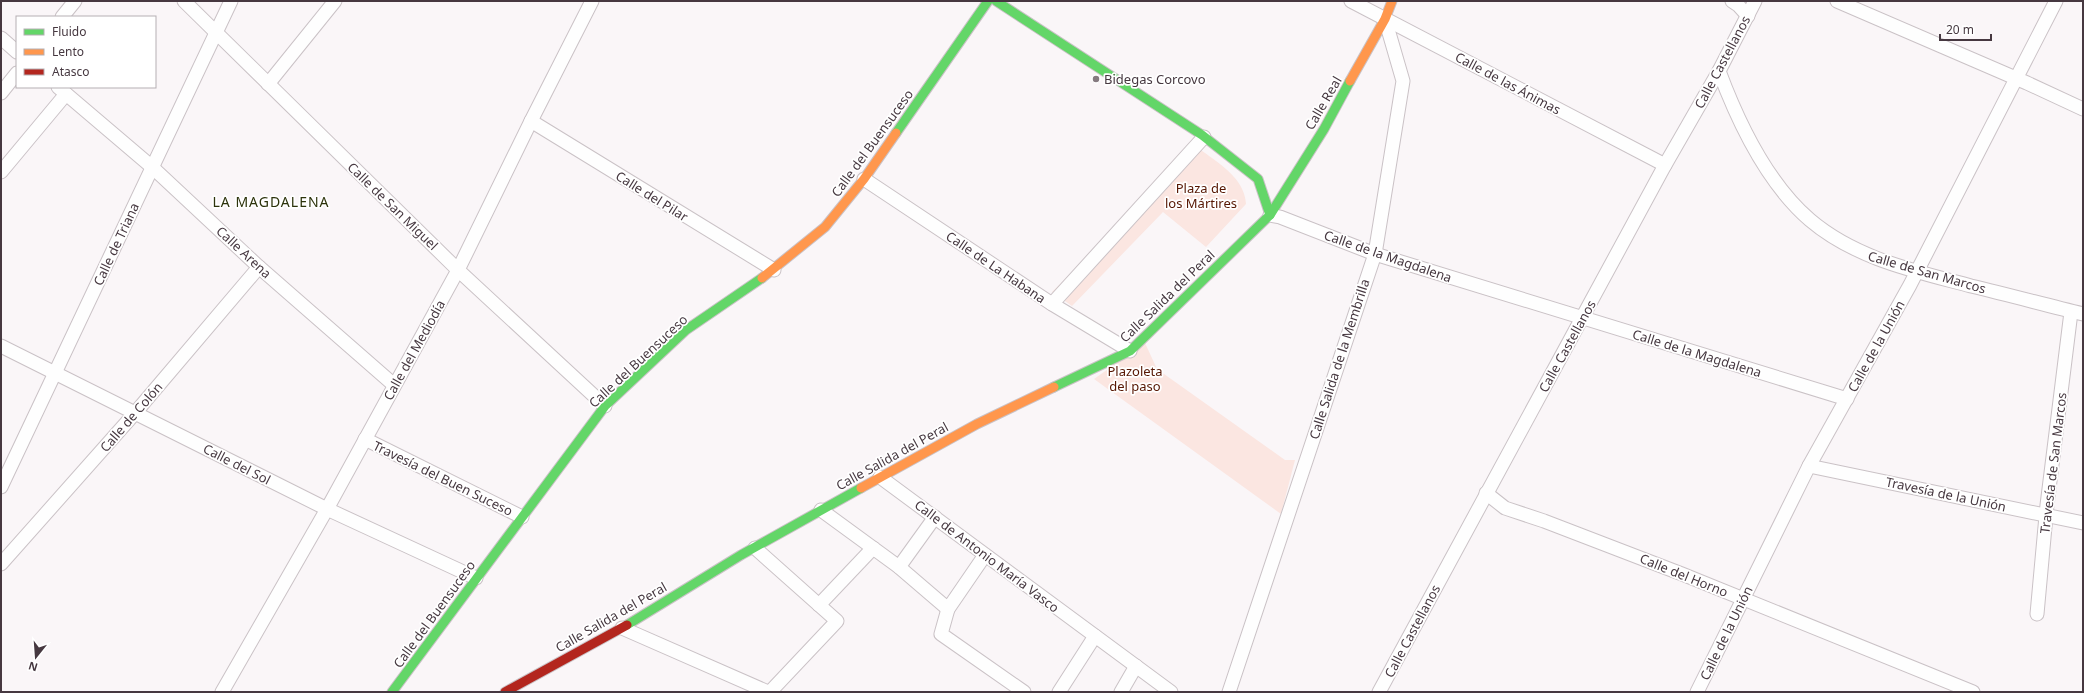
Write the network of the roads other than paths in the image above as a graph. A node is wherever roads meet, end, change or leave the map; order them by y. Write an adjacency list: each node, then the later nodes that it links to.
1 (75, 1): 14 (street)
2 (184, 1): 17 (street, Calle de San Miguel)
3 (231, 1): 17 (street, Calle de Triana)
4 (335, 1): 23 (street)
5 (592, 1): 27 (street, Calle del Mediodía)
6 (988, 1): 32 (street, Calle del Buensuceso)
7 (996, 1): 28 (street)
8 (1351, 1): 16 (street, Calle de las Ánimas)
9 (1392, 1): 16 (street, Calle Real)
10 (1732, 1): 15 (street)
11 (1755, 1): 15 (street, Calle Castellanos)
12 (1837, 1): 22 (street)
13 (2056, 1): 22 (street, Calle de la Unión)
14 (63, 16)
15 (1748, 16): 20 (street, Calle Castellanos)
16 (1385, 18): 29 (street, Calle de las Ánimas); 33 (street, Calle Real); 34 (street, Calle Salida de la Membrilla)
17 (216, 33): 23 (street, Calle de San Miguel); 30 (street, Calle de Triana)
18 (1, 38): 19 (street)
19 (16, 51)
20 (1719, 71): 29 (street, Calle Castellanos); 38 (street, Calle de San Marcos)
21 (16, 74): 25 (street)
22 (2016, 78): 26 (street); 38 (street, Calle de la Unión)
23 (268, 84): 36 (street, Calle de San Miguel)
24 (62, 90): 30 (street, Calle Arena); 31 (street)
25 (1, 93)
26 (2083, 109)
27 (530, 121): 36 (street, Calle del Mediodía); 37 (street, Calle del Pilar)
28 (1204, 136): 33 (street); 39 (street)
29 (1665, 165): 41 (street, Calle Castellanos)
30 (152, 167): 35 (street, Calle Arena); 44 (street, Calle de Triana)
31 (1, 172)
32 (864, 179): 37 (street, Calle del Buensuceso); 39 (street, Calle de La Habana)
33 (1270, 215): 34 (street, Calle de la Magdalena); 43 (street, Calle Salida del Peral)
34 (1375, 254): 41 (street, Calle de la Magdalena); 81 (street, Calle Salida de la Membrilla)
35 (260, 267): 45 (street, Calle Arena); 48 (street, Calle de Colón)
36 (458, 270): 45 (street, Calle del Mediodía); 47 (street, Calle de San Miguel)
37 (774, 270): 47 (street, Calle del Buensuceso)
38 (1917, 272): 40 (street, Calle de San Marcos); 46 (street, Calle de la Unión)
39 (1052, 304): 43 (street, Calle de La Habana)
40 (2077, 313): 56 (street, Travesía de San Marcos)
41 (1584, 318): 46 (street, Calle de la Magdalena); 53 (street, Calle Castellanos)
42 (1, 346): 44 (street, Calle del Sol)
43 (1130, 351): 51 (street, Calle Salida del Peral)
44 (55, 372): 48 (street, Calle del Sol); 52 (street, Calle de Triana)
45 (394, 385): 49 (street, Calle del Mediodía)
46 (1847, 399): 50 (street, Calle de la Unión)
47 (605, 406): 57 (street, Calle del Buensuceso)
48 (136, 413): 54 (street, Calle del Sol); 63 (street, Calle de Colón)
49 (365, 439): 54 (street, Calle del Mediodía); 57 (street, Travesía del Buen Suceso)
50 (1809, 466): 56 (street, Travesía de la Unión); 66 (street, Calle de la Unión)
51 (880, 477): 55 (street, Calle Salida del Peral); 58 (street, Calle de Antonio María Vasco)
52 (1, 487)
53 (1486, 493): 66 (street, Calle del Horno); 82 (street, Calle Castellanos)
54 (327, 510): 65 (street, Calle del Sol); 74 (street, Calle del Mediodía)
55 (821, 510): 60 (street, Calle Salida del Peral); 61 (street)
56 (2047, 515): 59 (street, Travesía de la Unión); 69 (street, Travesía de San Marcos)
57 (522, 517): 65 (street, Calle del Buensuceso)
58 (935, 517): 62 (street, Calle de Antonio María Vasco); 64 (street)
59 (2083, 523)
60 (755, 548): 67 (street); 70 (street, Calle Salida del Peral)
61 (873, 548): 64 (street); 67 (street)
62 (985, 555): 68 (street); 71 (street, Calle de Antonio María Vasco)
63 (1, 564)
64 (899, 567): 68 (street)
65 (476, 578): 75 (street, Calle del Buensuceso)
66 (1743, 599): 83 (street, Calle de la Unión); 84 (street, Calle del Horno)
67 (819, 605): 76 (street)
68 (948, 608): 77 (street)
69 (2037, 614)
70 (622, 628): 73 (street, Calle Salida del Peral); 76 (street)
71 (1095, 636): 72 (street, Calle de Antonio María Vasco); 78 (street)
72 (1136, 666): 79 (street); 80 (street, Calle de Antonio María Vasco)
73 (507, 691)
74 (222, 692)
75 (392, 692)
76 (769, 692)
77 (1024, 692)
78 (1059, 692)
79 (1121, 692)
80 (1170, 692)
81 (1229, 692)
82 (1380, 692)
83 (1697, 692)
84 (1973, 692)

